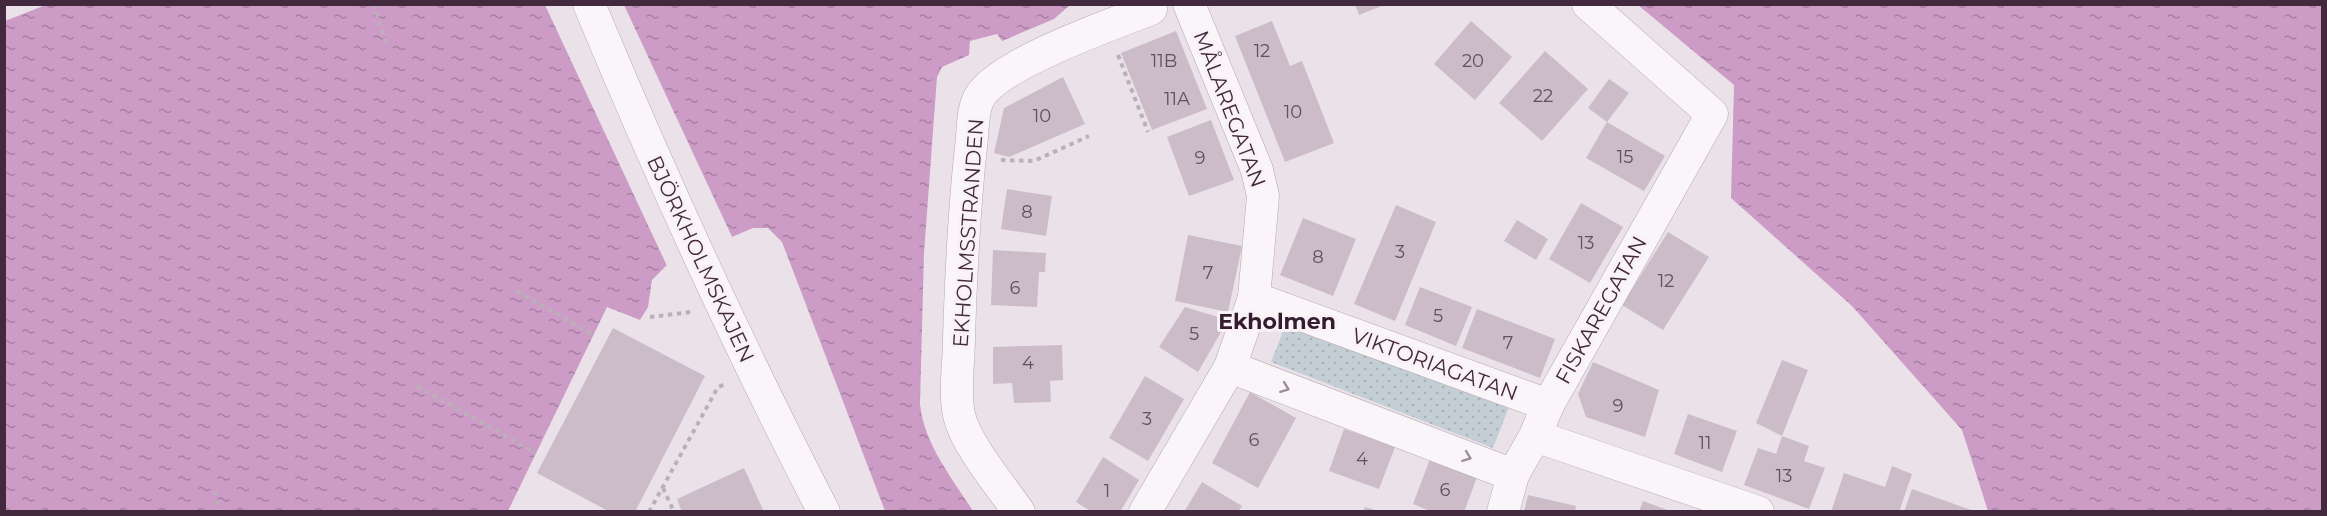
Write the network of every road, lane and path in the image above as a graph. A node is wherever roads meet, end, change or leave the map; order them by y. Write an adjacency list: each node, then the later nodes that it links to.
1 (374, 4): 7 (path)
2 (589, 4): 17 (street, BJÖRKHOLMSKAJEN)
3 (1190, 4): 12 (street, MÅLAREGATAN)
4 (1588, 4): 19 (street, FISKAREGATAN)
5 (1151, 9): 6 (street, EKHOLMSSTRANDEN)
6 (1107, 26): 8 (path); 10 (street, EKHOLMSSTRANDEN)
7 (386, 45)
8 (1148, 132)
9 (1089, 136): 10 (path)
10 (970, 159): 29 (street, EKHOLMSSTRANDEN)
11 (517, 291): 15 (path)
12 (1254, 298): 16 (street, MÅLAREGATAN); 19 (street, VIKTORIAGATAN)
13 (679, 314): 14 (path)
14 (650, 317)
15 (593, 335)
16 (1230, 367): 22 (street, one-way to 22); 30 (street, MÅLAREGATAN)
17 (754, 371): 23 (path); 25 (street, BJÖRKHOLMSKAJEN)
18 (417, 386): 21 (path)
19 (1548, 405): 20 (street, FISKAREGATAN)
20 (1535, 436): 22 (street, FISKAREGATAN); 32 (street)
21 (536, 453)
22 (1513, 475): 31 (street, FISKAREGATAN)
23 (663, 488): 27 (path); 28 (path)
24 (214, 491): 26 (path)
25 (824, 511)
26 (219, 512)
27 (649, 512)
28 (674, 512)
29 (1018, 512)
30 (1145, 512)
31 (1503, 512)
32 (1758, 512)

